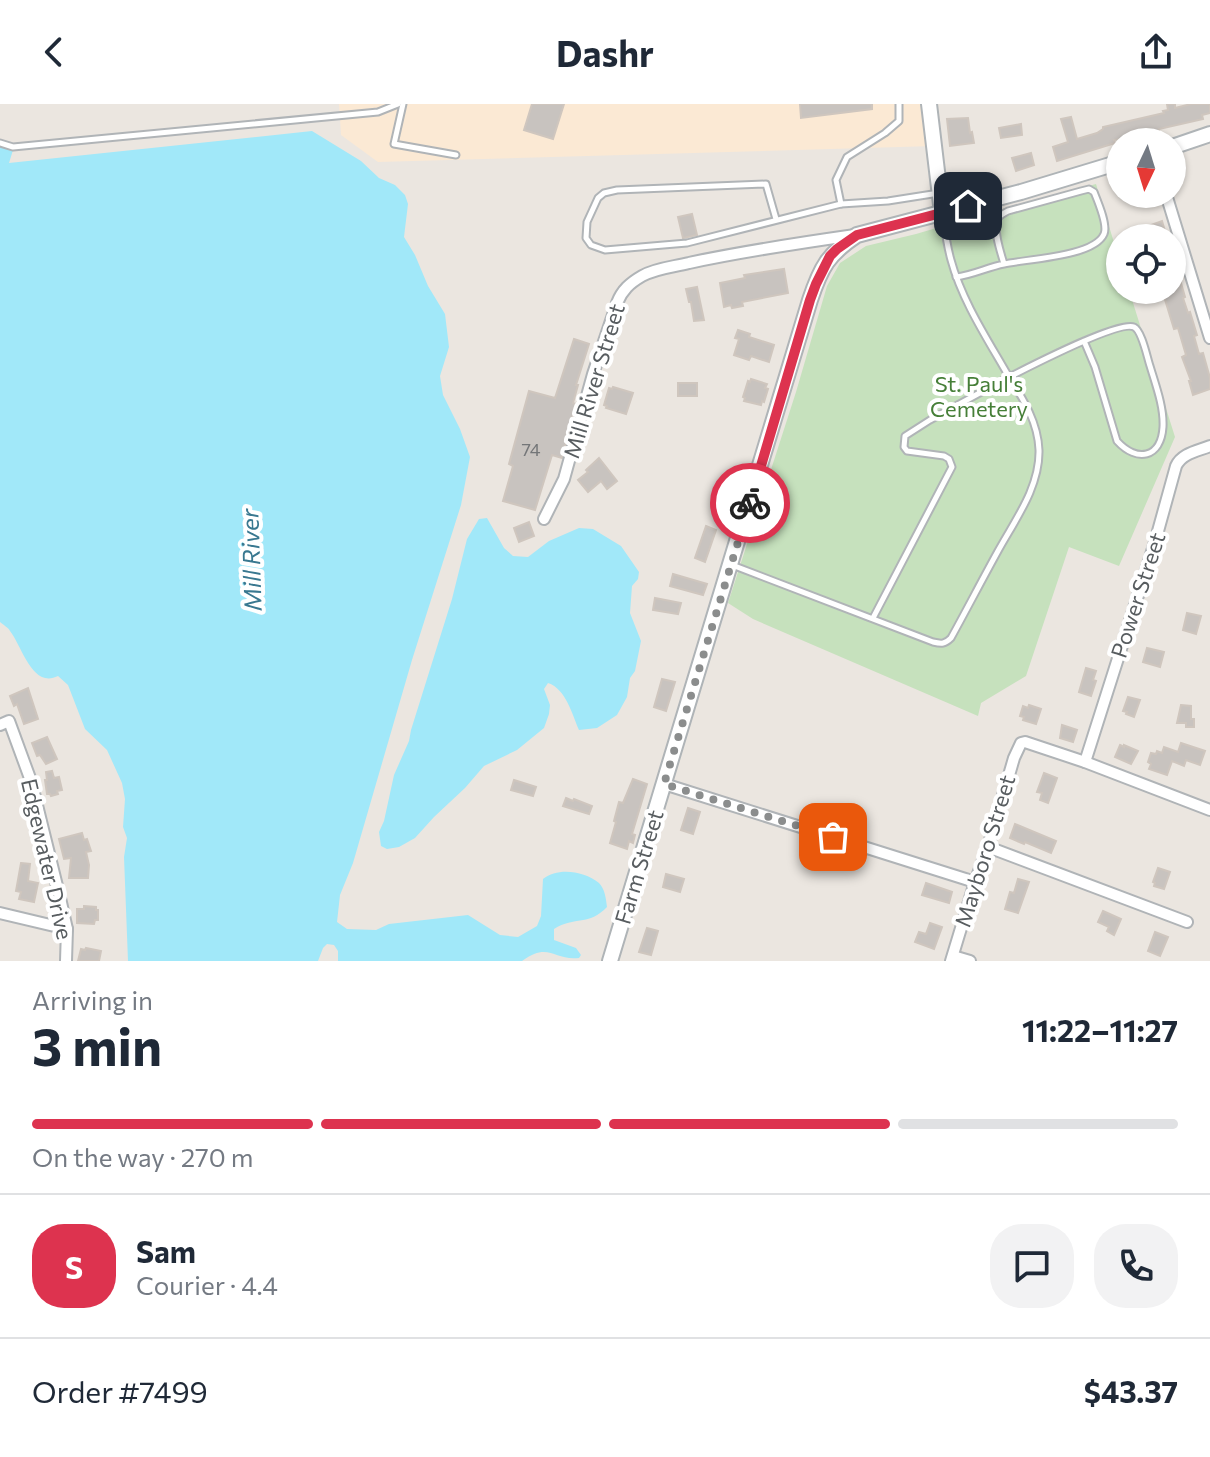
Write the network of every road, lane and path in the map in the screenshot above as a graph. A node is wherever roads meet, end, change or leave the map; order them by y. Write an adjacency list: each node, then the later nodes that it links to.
1 (401, 104): 6 (lane); 7 (lane)
2 (899, 104): 10 (lane)
3 (929, 104): 9 (street)
4 (1210, 134): 5 (street)
5 (1186, 142)
6 (0, 143)
7 (456, 155)
8 (1106, 166): 12 (street)
9 (940, 193): 10 (lane); 12 (street)
10 (841, 204): 13 (lane)
11 (1170, 208): 17 (street)
12 (942, 213): 14 (street); 16 (lane)
13 (776, 219): 13 (lane)
14 (857, 235): 21 (street, Mill River Street); 22 (street, Farm Street)
15 (1004, 264): 15 (lane); 16 (lane)
16 (956, 277): 19 (lane)
17 (1210, 338)
18 (1084, 341): 18 (lane); 19 (lane)
19 (1009, 377): 23 (lane); 23 (lane)
20 (1210, 446): 25 (street, Power Street)
21 (544, 519)
22 (731, 565): 23 (lane); 26 (street, Farm Street)
23 (873, 618)
24 (0, 725): 32 (street, Edgewater Drive)
25 (1085, 762): 27 (street); 28 (street, Mayboro Street)
26 (664, 784): 29 (street); 35 (street, Farm Street)
27 (1210, 810)
28 (988, 847): 29 (street, Mayboro Street); 31 (street)
29 (975, 882): 33 (street, Mayboro Street)
30 (0, 913): 32 (street)
31 (1187, 922)
32 (67, 929): 34 (street, Edgewater Drive)
33 (952, 958): 36 (street)
34 (66, 961)
35 (610, 961)
36 (970, 961)

